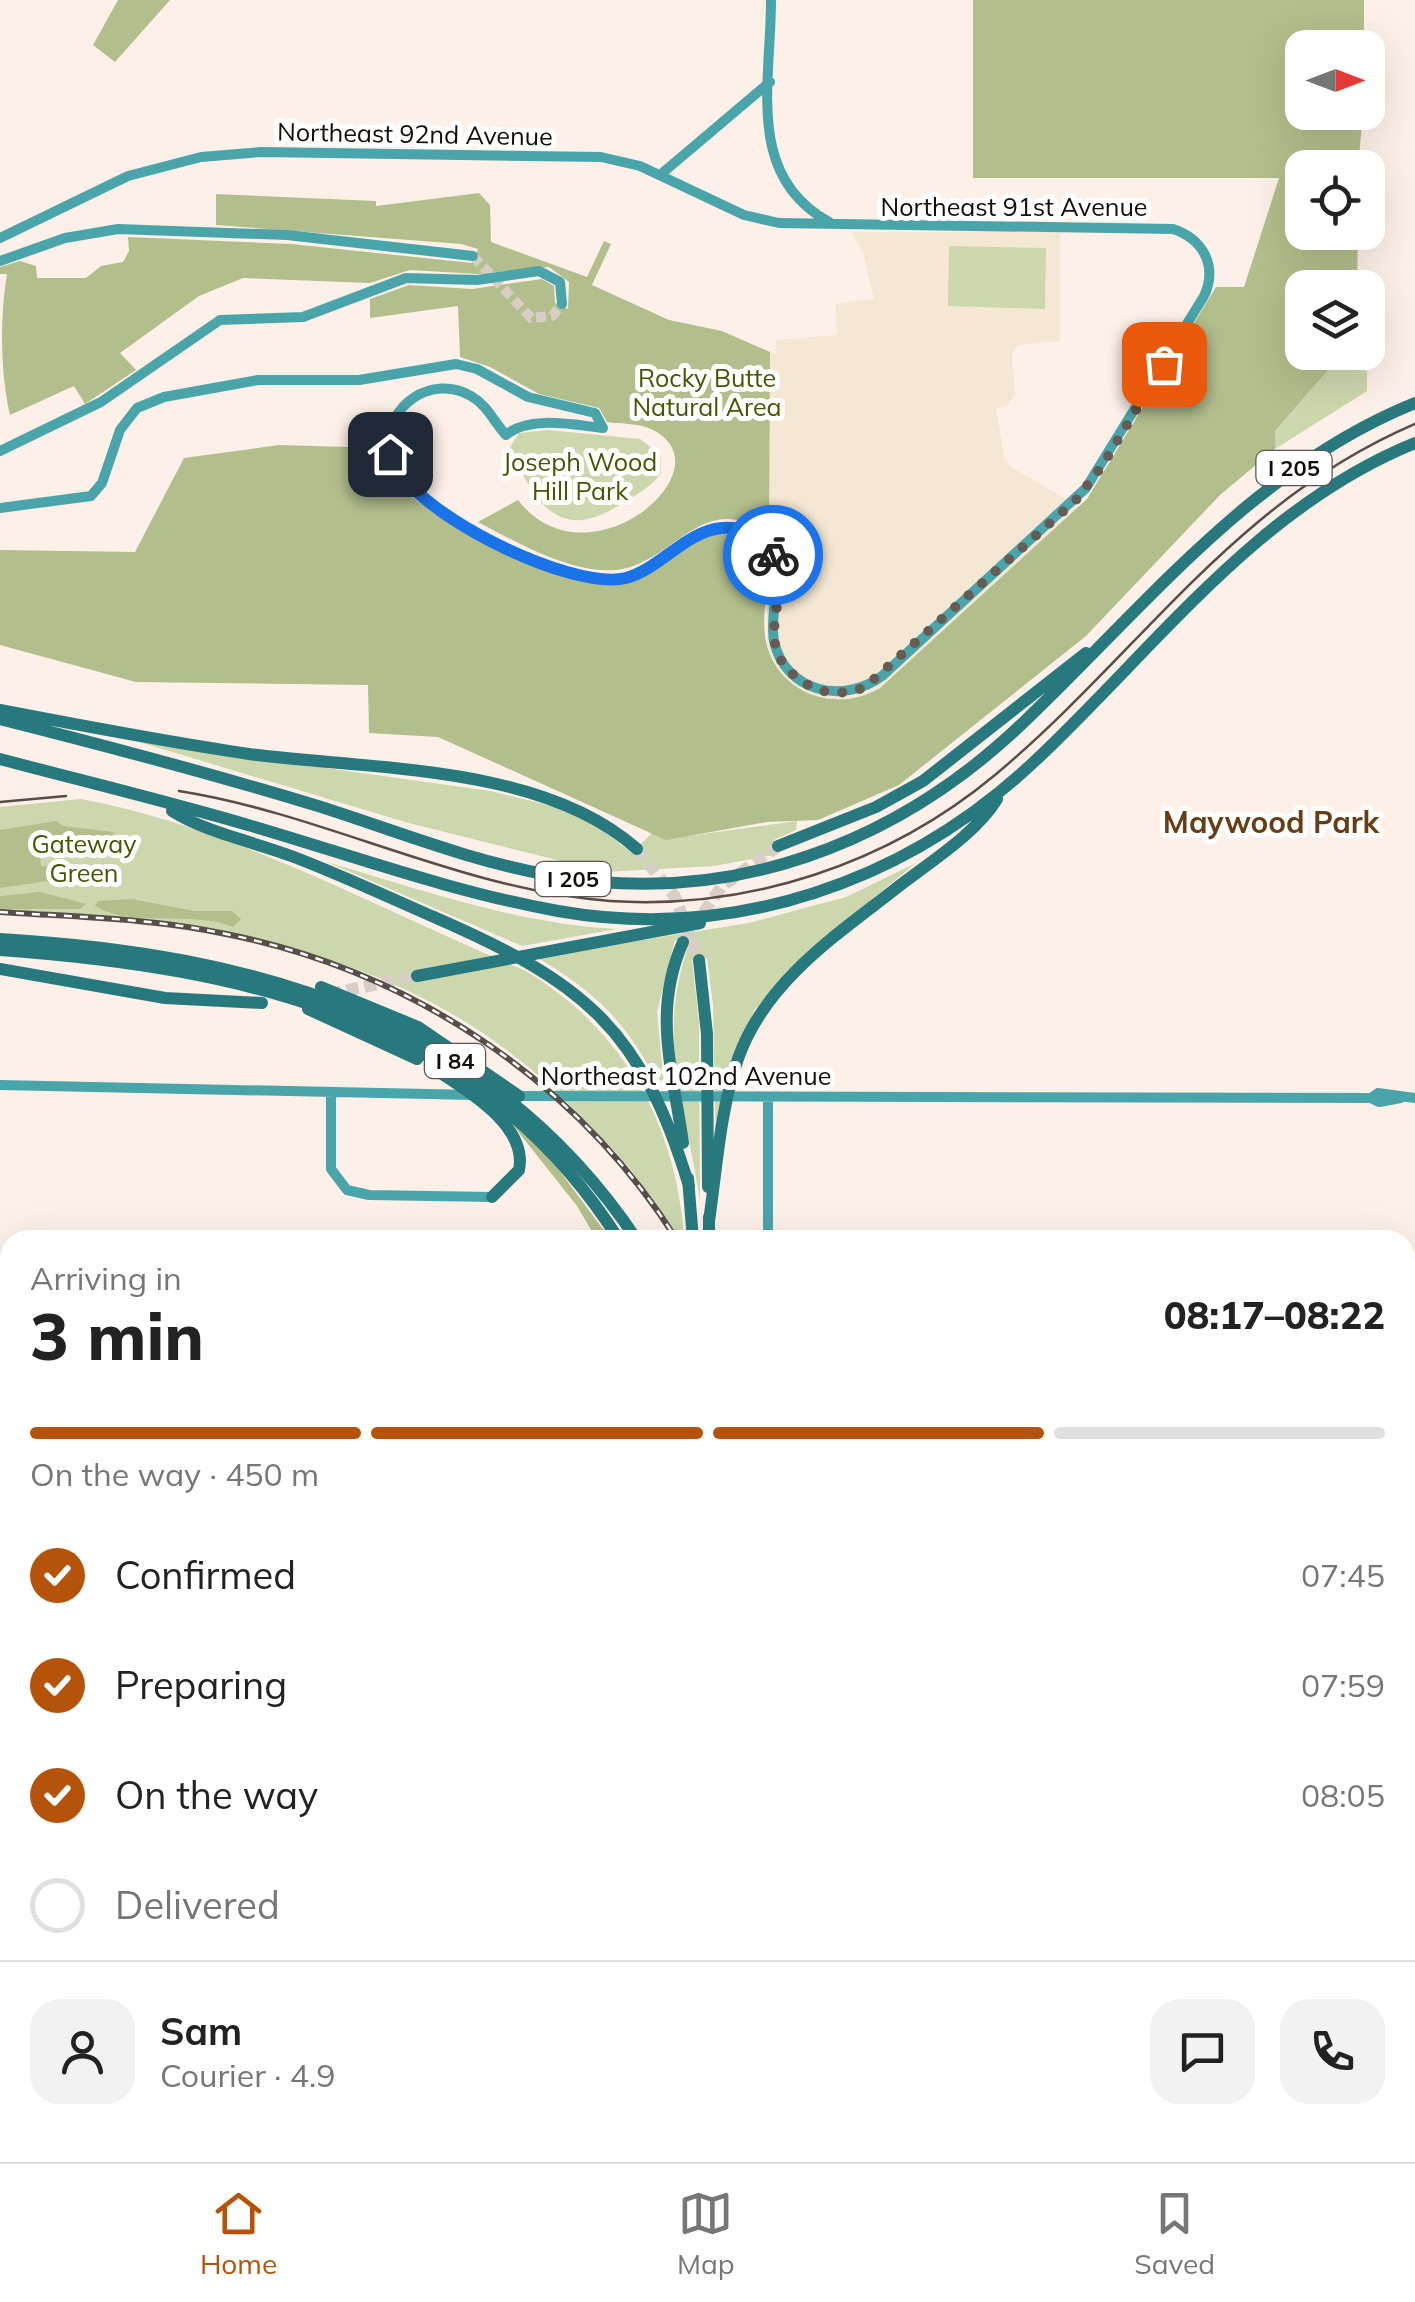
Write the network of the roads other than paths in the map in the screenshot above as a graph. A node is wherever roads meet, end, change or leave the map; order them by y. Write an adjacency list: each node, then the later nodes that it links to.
1 (771, 0): 2 (street)
2 (770, 82): 3 (street); 4 (street)
3 (660, 174): 4 (street, Northeast 92nd Avenue); 5 (street, Northeast 92nd Avenue)
4 (834, 225): 11 (street, Northeast 91st Avenue)
5 (0, 238)
6 (473, 256): 7 (street)
7 (0, 262)
8 (562, 304): 13 (street)
9 (1415, 402): 15 (highway, I 205)
10 (580, 411): 11 (street); 11 (street); 14 (street)
11 (590, 427)
12 (1415, 443): 19 (highway, I 205)
13 (0, 451)
14 (0, 508)
15 (1094, 651): 17 (highway, I 205); 21 (highway)
16 (0, 710): 22 (highway)
17 (0, 719)
18 (0, 759): 20 (highway, I 205)
19 (1002, 791): 23 (highway, I 205); 40 (highway)
20 (160, 802): 23 (highway, I 205); 38 (highway)
21 (778, 846)
22 (637, 849)
23 (717, 916): 30 (highway)
24 (0, 939): 28 (highway, I 84)
25 (683, 942): 38 (highway)
26 (0, 950): 31 (highway, I 84)
27 (700, 960): 40 (highway)
28 (218, 965): 35 (highway); 42 (highway, I 84)
29 (0, 970): 32 (highway)
30 (417, 976)
31 (285, 995): 39 (highway); 41 (highway, I 84)
32 (262, 1003)
33 (0, 1085): 34 (street, Northeast 102nd Avenue)
34 (331, 1093): 35 (street, Northeast 102nd Avenue); 39 (street)
35 (519, 1096): 37 (street, Northeast 102nd Avenue)
36 (1415, 1098): 37 (street, Northeast 102nd Avenue)
37 (768, 1099): 45 (street)
38 (689, 1186): 43 (highway)
39 (492, 1197)
40 (708, 1222): 44 (highway)
41 (612, 1230)
42 (629, 1230)
43 (692, 1230)
44 (708, 1230)
45 (768, 1230)

